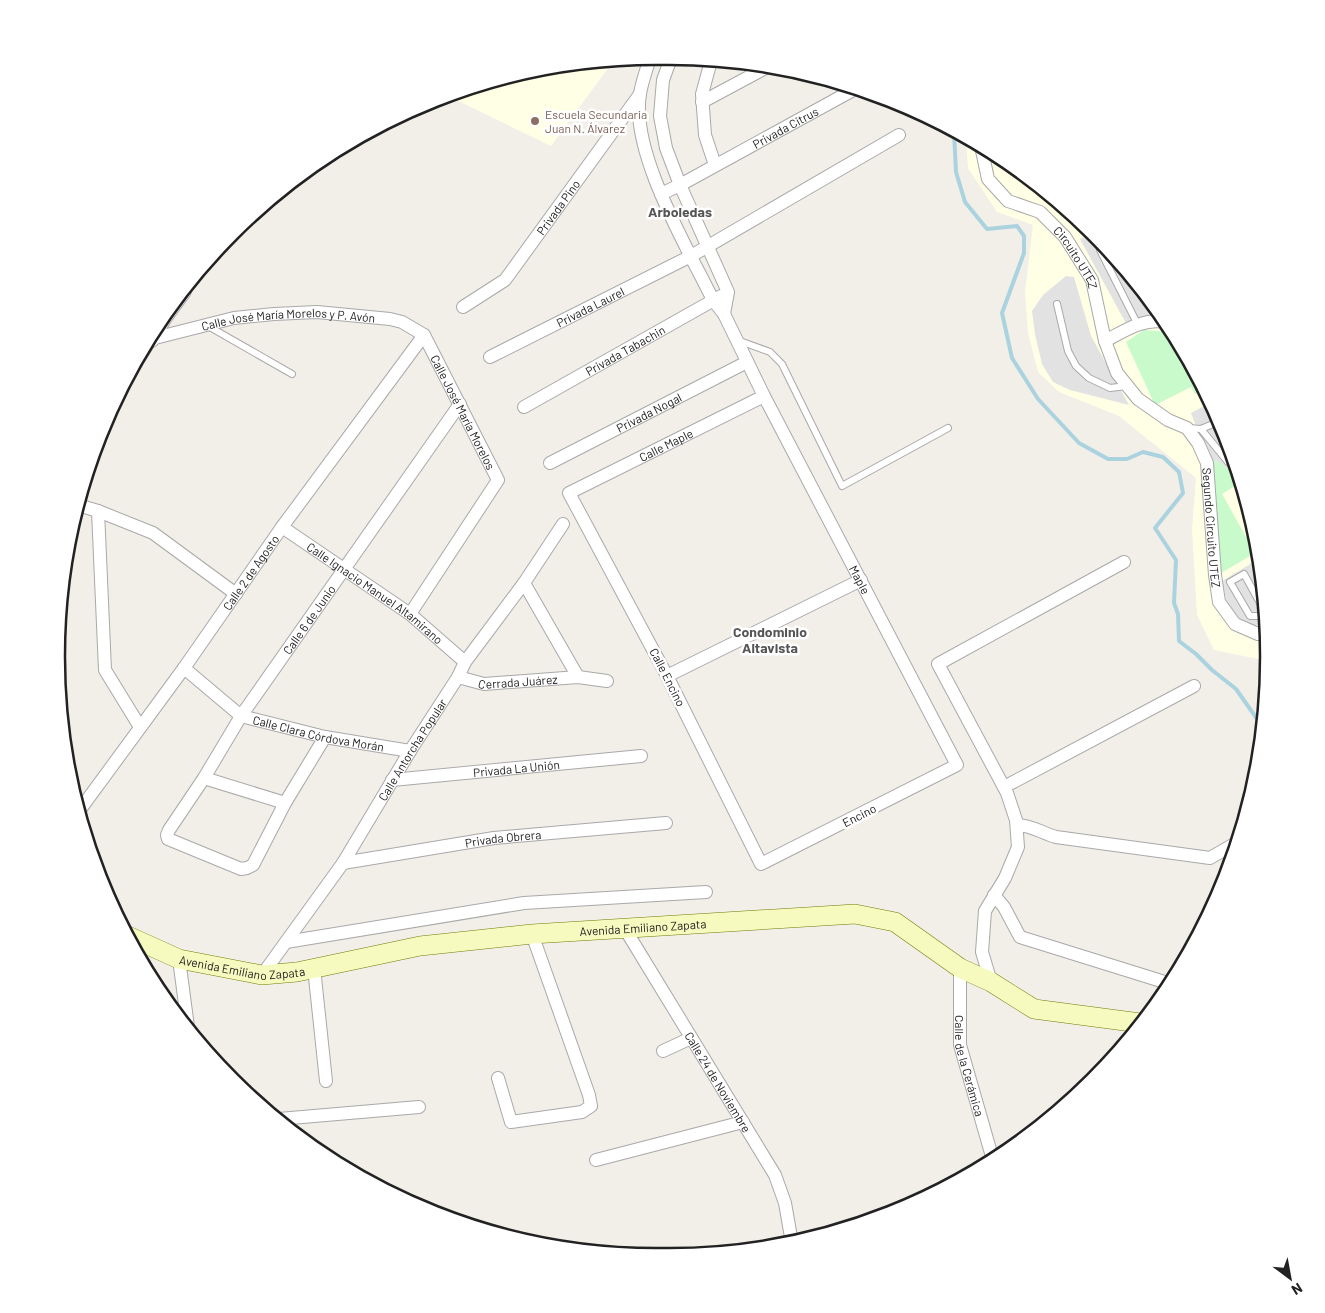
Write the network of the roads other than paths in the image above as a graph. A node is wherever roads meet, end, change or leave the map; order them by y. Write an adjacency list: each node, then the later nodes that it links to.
1 (648, 65): 6 (street)
2 (668, 65): 11 (street)
3 (710, 66): 7 (street)
4 (758, 72): 7 (street)
5 (849, 93): 10 (street, Privada Citrus)
6 (640, 94): 12 (street, Maple); 19 (street, Privada Pino)
7 (702, 102): 10 (street)
8 (899, 134): 13 (street)
9 (982, 156): 27 (street, Circuito UTEZ)
10 (715, 165): 11 (street, Privada Citrus)
11 (680, 185): 12 (street, Privada Citrus); 13 (street)
12 (661, 194): 15 (street, Maple)
13 (708, 246): 15 (street, Privada Laurel); 16 (street)
14 (1102, 254): 22 (lane)
15 (691, 256): 17 (street, Maple); 28 (street, Privada Laurel)
16 (728, 292): 17 (street, Privada Tabachin); 20 (street)
17 (713, 300): 20 (street, Maple); 34 (street, Privada Tabachin)
18 (1057, 304): 31 (lane)
19 (464, 307)
20 (724, 314): 26 (street, Maple)
21 (1156, 323): 22 (street)
22 (1138, 325): 27 (street)
23 (208, 326): 24 (street, Calle José María Morelos y P. Avón); 25 (street, Calle José María Morelos y P. Avón); 30 (lane)
24 (424, 335): 33 (street, Calle José María Morelos); 45 (street, Calle 2 de Agosto)
25 (159, 337)
26 (736, 340): 29 (street, Maple); 36 (lane)
27 (1105, 341): 31 (street, Circuito UTEZ)
28 (490, 357)
29 (747, 362): 32 (street, Maple); 40 (street, Privada Nogal)
30 (292, 374)
31 (1127, 386): 37 (street, Circuito UTEZ)
32 (764, 396): 41 (street, Calle Maple); 48 (street, Maple)
33 (460, 404): 47 (street, Calle 6 de Junio); 52 (street, Calle José María Morelos)
34 (524, 406)
35 (1212, 424): 38 (lane)
36 (948, 428)
37 (1187, 428): 38 (lane); 54 (street, Segundo Circuito UTEZ)
38 (1201, 429): 39 (lane)
39 (1227, 461)
40 (550, 463)
41 (569, 493): 58 (street, Calle Encino)
42 (84, 507): 43 (street)
43 (98, 511): 50 (street); 63 (street)
44 (563, 524): 49 (street, Calle Antorcha Popular)
45 (282, 527): 47 (street, Calle Ignacio Manuel Altamirano); 50 (street, Calle 2 de Agosto)
46 (1124, 562): 70 (street)
47 (344, 569): 52 (street, Calle Ignacio Manuel Altamirano); 62 (street, Calle 6 de Junio)
48 (862, 580): 58 (street); 67 (street, Maple)
49 (524, 583): 55 (street, Calle Antorcha Popular); 57 (street, Cerrada Juárez)
50 (236, 594): 56 (street, Calle 2 de Agosto)
51 (1257, 597): 53 (lane)
52 (410, 614): 55 (street, Calle Ignacio Manuel Altamirano)
53 (1259, 616)
54 (1259, 634)
55 (465, 662): 59 (street, Calle Antorcha Popular)
56 (184, 668): 62 (street, Calle Clara Córdova Morán); 63 (street, Calle 2 de Agosto)
57 (578, 676): 59 (street, Cerrada Juárez); 60 (street, Cerrada Juárez)
58 (668, 676): 77 (street, Calle Encino)
59 (458, 677): 65 (street, Calle Antorcha Popular)
60 (607, 681)
61 (1194, 686): 70 (street)
62 (241, 716): 64 (street, Calle Clara Córdova Morán); 68 (street, Calle 6 de Junio)
63 (140, 726): 72 (street, Calle 2 de Agosto)
64 (325, 737): 65 (street, Calle Clara Córdova Morán); 71 (street)
65 (410, 751): 69 (street, Calle Antorcha Popular)
66 (641, 756): 69 (street, Privada La Unión)
67 (957, 765): 77 (street, Encino)
68 (204, 778): 71 (street); 71 (street, Calle 6 de Junio)
69 (392, 780): 76 (street, Calle Antorcha Popular)
70 (1004, 787): 74 (street)
71 (285, 803)
72 (84, 804)
73 (666, 823): 76 (street, Privada Obrera)
74 (1017, 825): 75 (street); 79 (street)
75 (1229, 847)
76 (343, 863): 83 (street, Calle Antorcha Popular)
77 (761, 864)
78 (706, 892): 83 (street)
79 (994, 895): 88 (street); 89 (street)
80 (625, 929): 81 (main road, Avenida Emiliano Zapata); 86 (main road, Avenida Emiliano Zapata); 92 (street, Calle 24 de Noviembre)
81 (532, 934): 85 (main road, Avenida Emiliano Zapata); 94 (street)
82 (138, 940): 84 (main road, Avenida Emiliano Zapata)
83 (286, 942): 87 (street, Calle Antorcha Popular)
84 (180, 959): 87 (main road, Avenida Emiliano Zapata); 90 (street)
85 (314, 968): 87 (main road, Avenida Emiliano Zapata); 95 (street)
86 (960, 968): 89 (main road, Avenida Emiliano Zapata); 99 (street, Calle de la Cerámica)
87 (262, 975)
88 (1162, 981)
89 (990, 982): 91 (main road, Avenida Emiliano Zapata)
90 (185, 1014)
91 (1134, 1022)
92 (691, 1038): 93 (street); 98 (street, Calle 24 de Noviembre)
93 (663, 1051)
94 (498, 1078)
95 (326, 1081)
96 (420, 1107): 97 (street)
97 (287, 1118)
98 (743, 1122): 100 (street); 101 (street, Calle 24 de Noviembre)
99 (991, 1152)
100 (596, 1160)
101 (791, 1235)

